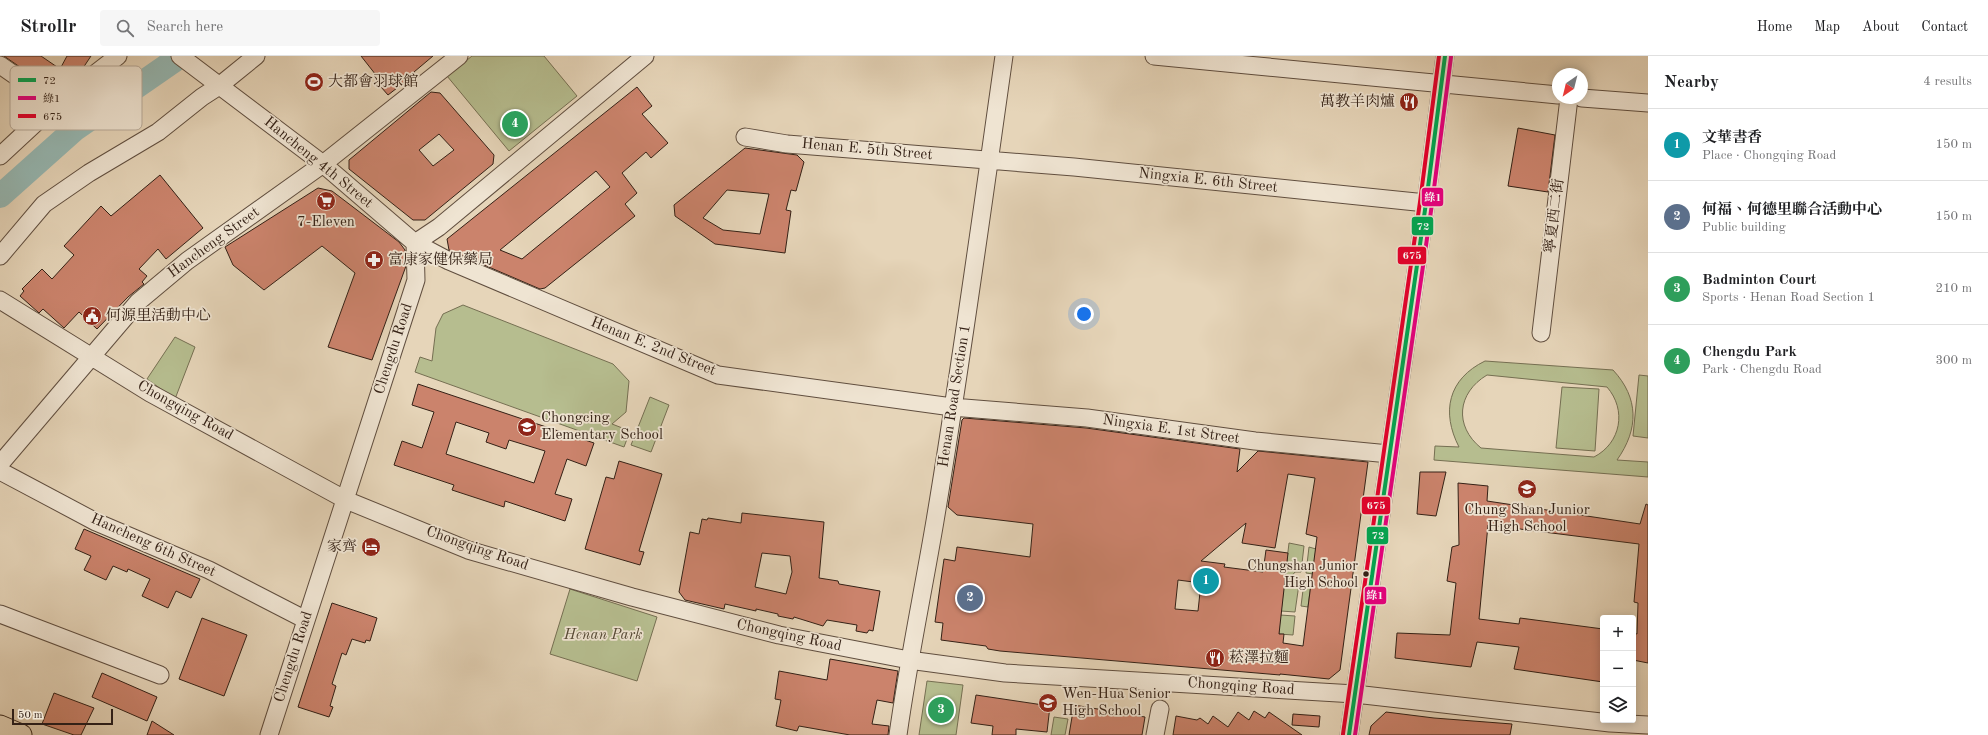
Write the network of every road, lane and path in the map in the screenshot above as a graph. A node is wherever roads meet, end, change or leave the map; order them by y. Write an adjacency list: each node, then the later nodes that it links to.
1 (118, 56): 10 (street)
2 (180, 56): 13 (street, Hancheng 4th Street)
3 (256, 56): 13 (street)
4 (459, 56): 22 (street, Hancheng Street)
5 (645, 56): 24 (street)
6 (1004, 56): 21 (street, Henan Road Section 1)
7 (1154, 56): 12 (street)
8 (1445, 56): 12 (street)
9 (0, 65): 11 (street)
10 (105, 66)
11 (10, 72)
12 (1441, 85): 14 (street); 23 (street)
13 (219, 86): 22 (street, Hancheng 4th Street); 25 (street)
14 (1552, 94)
15 (1588, 99): 17 (street)
16 (1568, 104): 27 (street, 寧夏西二街)
17 (1648, 104)
18 (28, 130): 20 (street)
19 (745, 137): 21 (street, Henan E. 5th Street)
20 (0, 156)
21 (989, 160): 23 (street, Ningxia E. 6th Street); 29 (street, Henan Road Section 1)
22 (324, 164): 24 (street, Hancheng 4th Street); 28 (street, Hancheng Street)
23 (1426, 203): 30 (street)
24 (415, 243): 29 (street, Henan E. 2nd Street); 33 (street, Chengdu Road)
25 (0, 256)
26 (0, 300): 28 (street, Chongqing Road)
27 (1541, 333)
28 (91, 356): 31 (street, Hancheng Street); 33 (street, Chongqing Road)
29 (952, 407): 30 (street, Ningxia E. 1st Street); 36 (street, Henan Road Section 1)
30 (1389, 454): 38 (street)
31 (0, 464)
32 (0, 471): 35 (street, Hancheng 6th Street)
33 (346, 500): 35 (street, Chengdu Road); 36 (street, Chongqing Road)
34 (0, 614): 37 (street)
35 (306, 620): 43 (street, Chengdu Road)
36 (909, 660): 38 (street, Chongqing Road); 44 (street, Henan Road Section 1)
37 (160, 675)
38 (1355, 694): 40 (street, Chongqing Road); 46 (street)
39 (1160, 709): 45 (street)
40 (1648, 725)
41 (0, 726): 42 (main road)
42 (21, 735)
43 (269, 735)
44 (898, 735)
45 (1155, 735)
46 (1349, 735)

